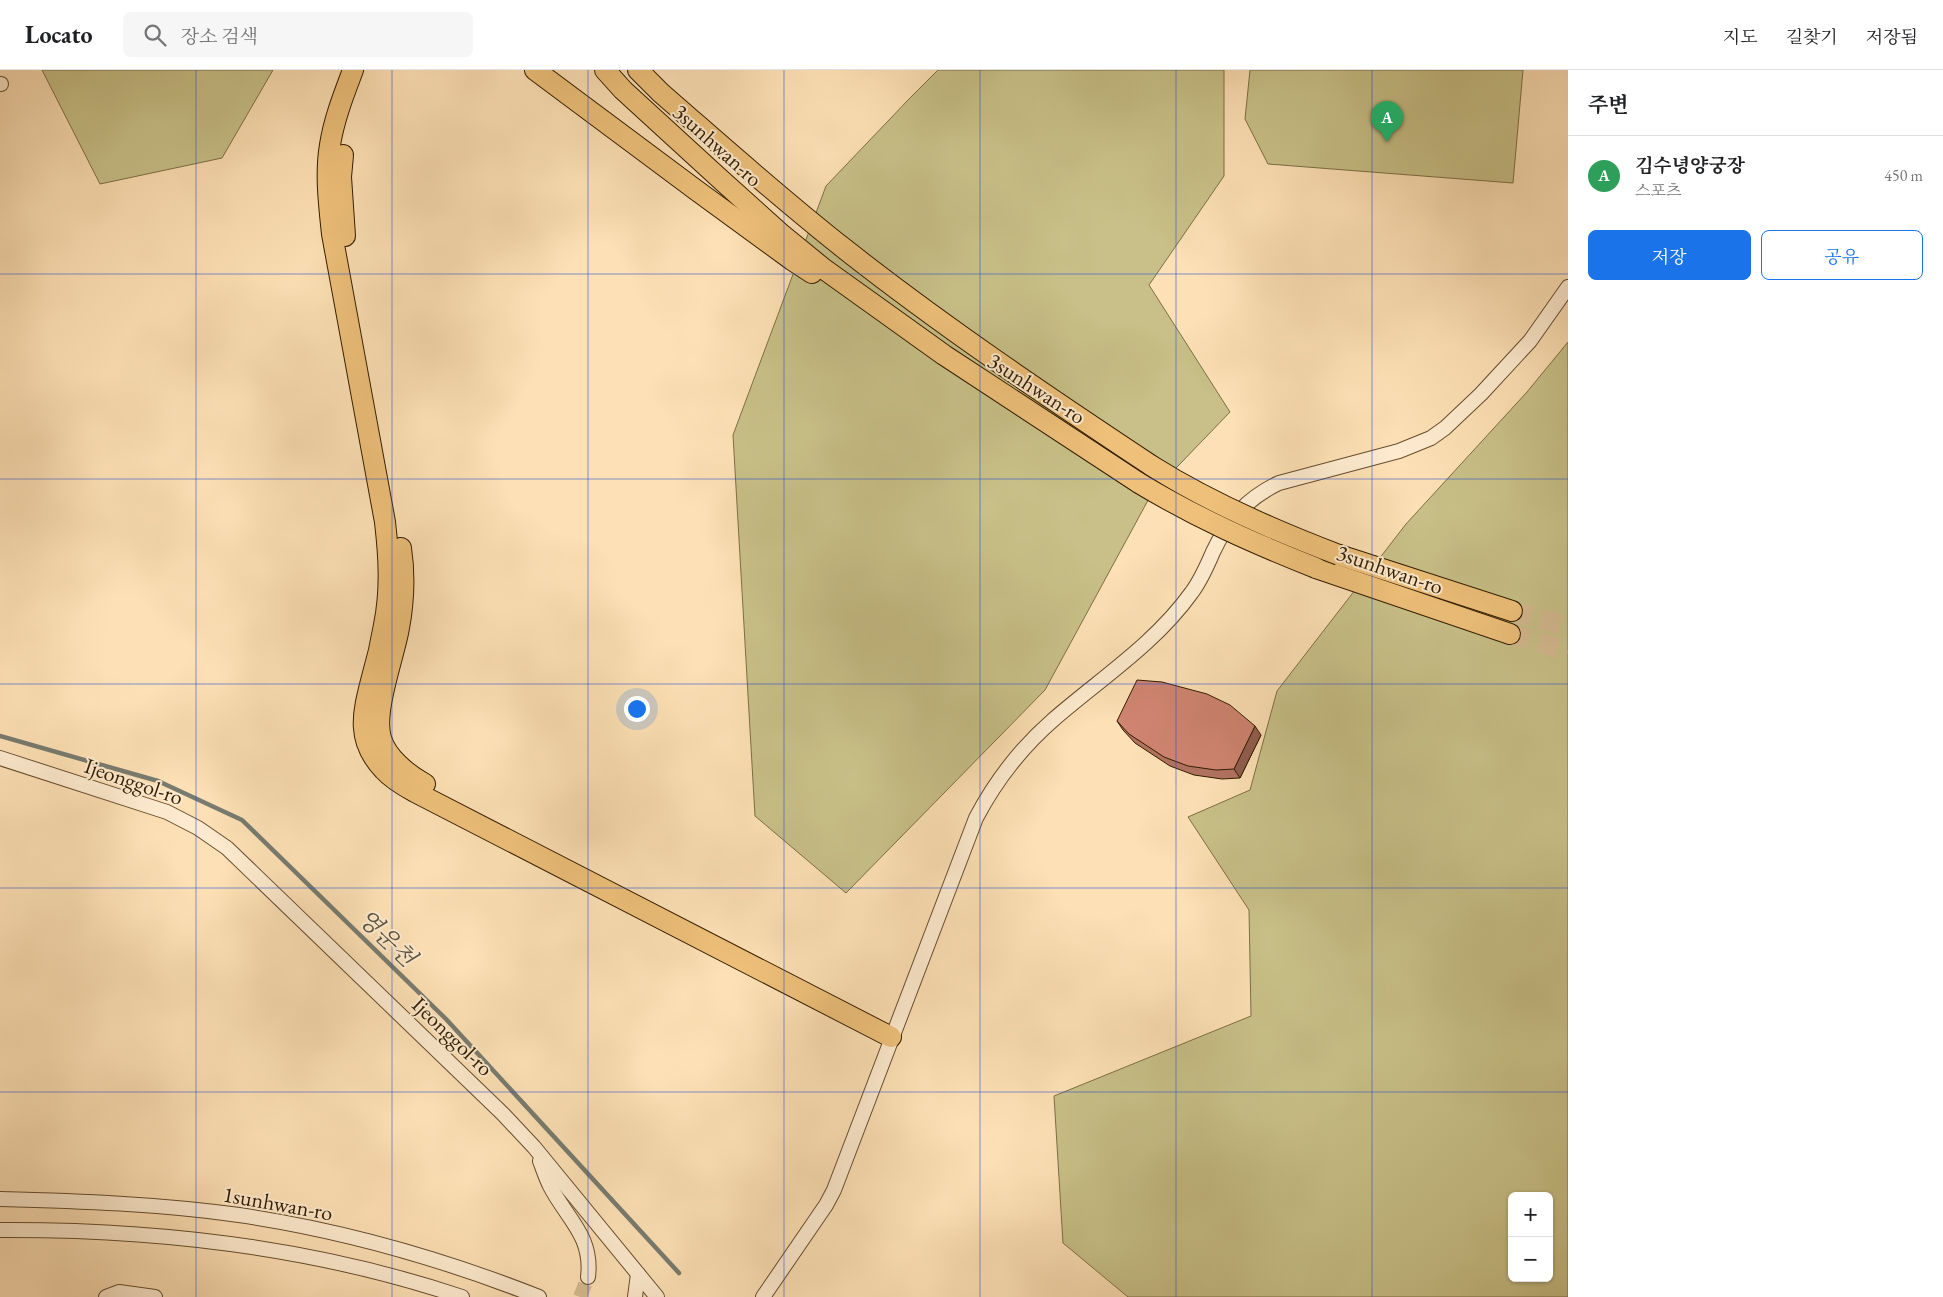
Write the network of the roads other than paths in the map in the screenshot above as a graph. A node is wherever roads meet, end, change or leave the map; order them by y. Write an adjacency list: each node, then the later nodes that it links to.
1 (353, 70): 11 (highway)
2 (365, 70): 11 (highway)
3 (535, 70): 7 (highway)
4 (605, 70): 7 (highway, 3sunhwan-ro)
5 (638, 70): 8 (highway, 3sunhwan-ro, bridge)
6 (1568, 287): 11 (street)
7 (929, 344): 9 (highway, 3sunhwan-ro, bridge)
8 (1512, 611)
9 (1510, 634)
10 (0, 758): 12 (street, Ijeonggol-ro)
11 (893, 1033): 23 (street)
12 (534, 1147): 15 (street, Ijeonggol-ro); 16 (street)
13 (0, 1200): 20 (street, 1sunhwan-ro)
14 (0, 1230): 19 (street, 1sunhwan-ro)
15 (638, 1274): 21 (street); 22 (street, Ijeonggol-ro)
16 (588, 1277)
17 (106, 1297): 18 (street)
18 (155, 1297)
19 (462, 1297)
20 (539, 1297)
21 (635, 1297)
22 (657, 1297)
23 (763, 1297)

